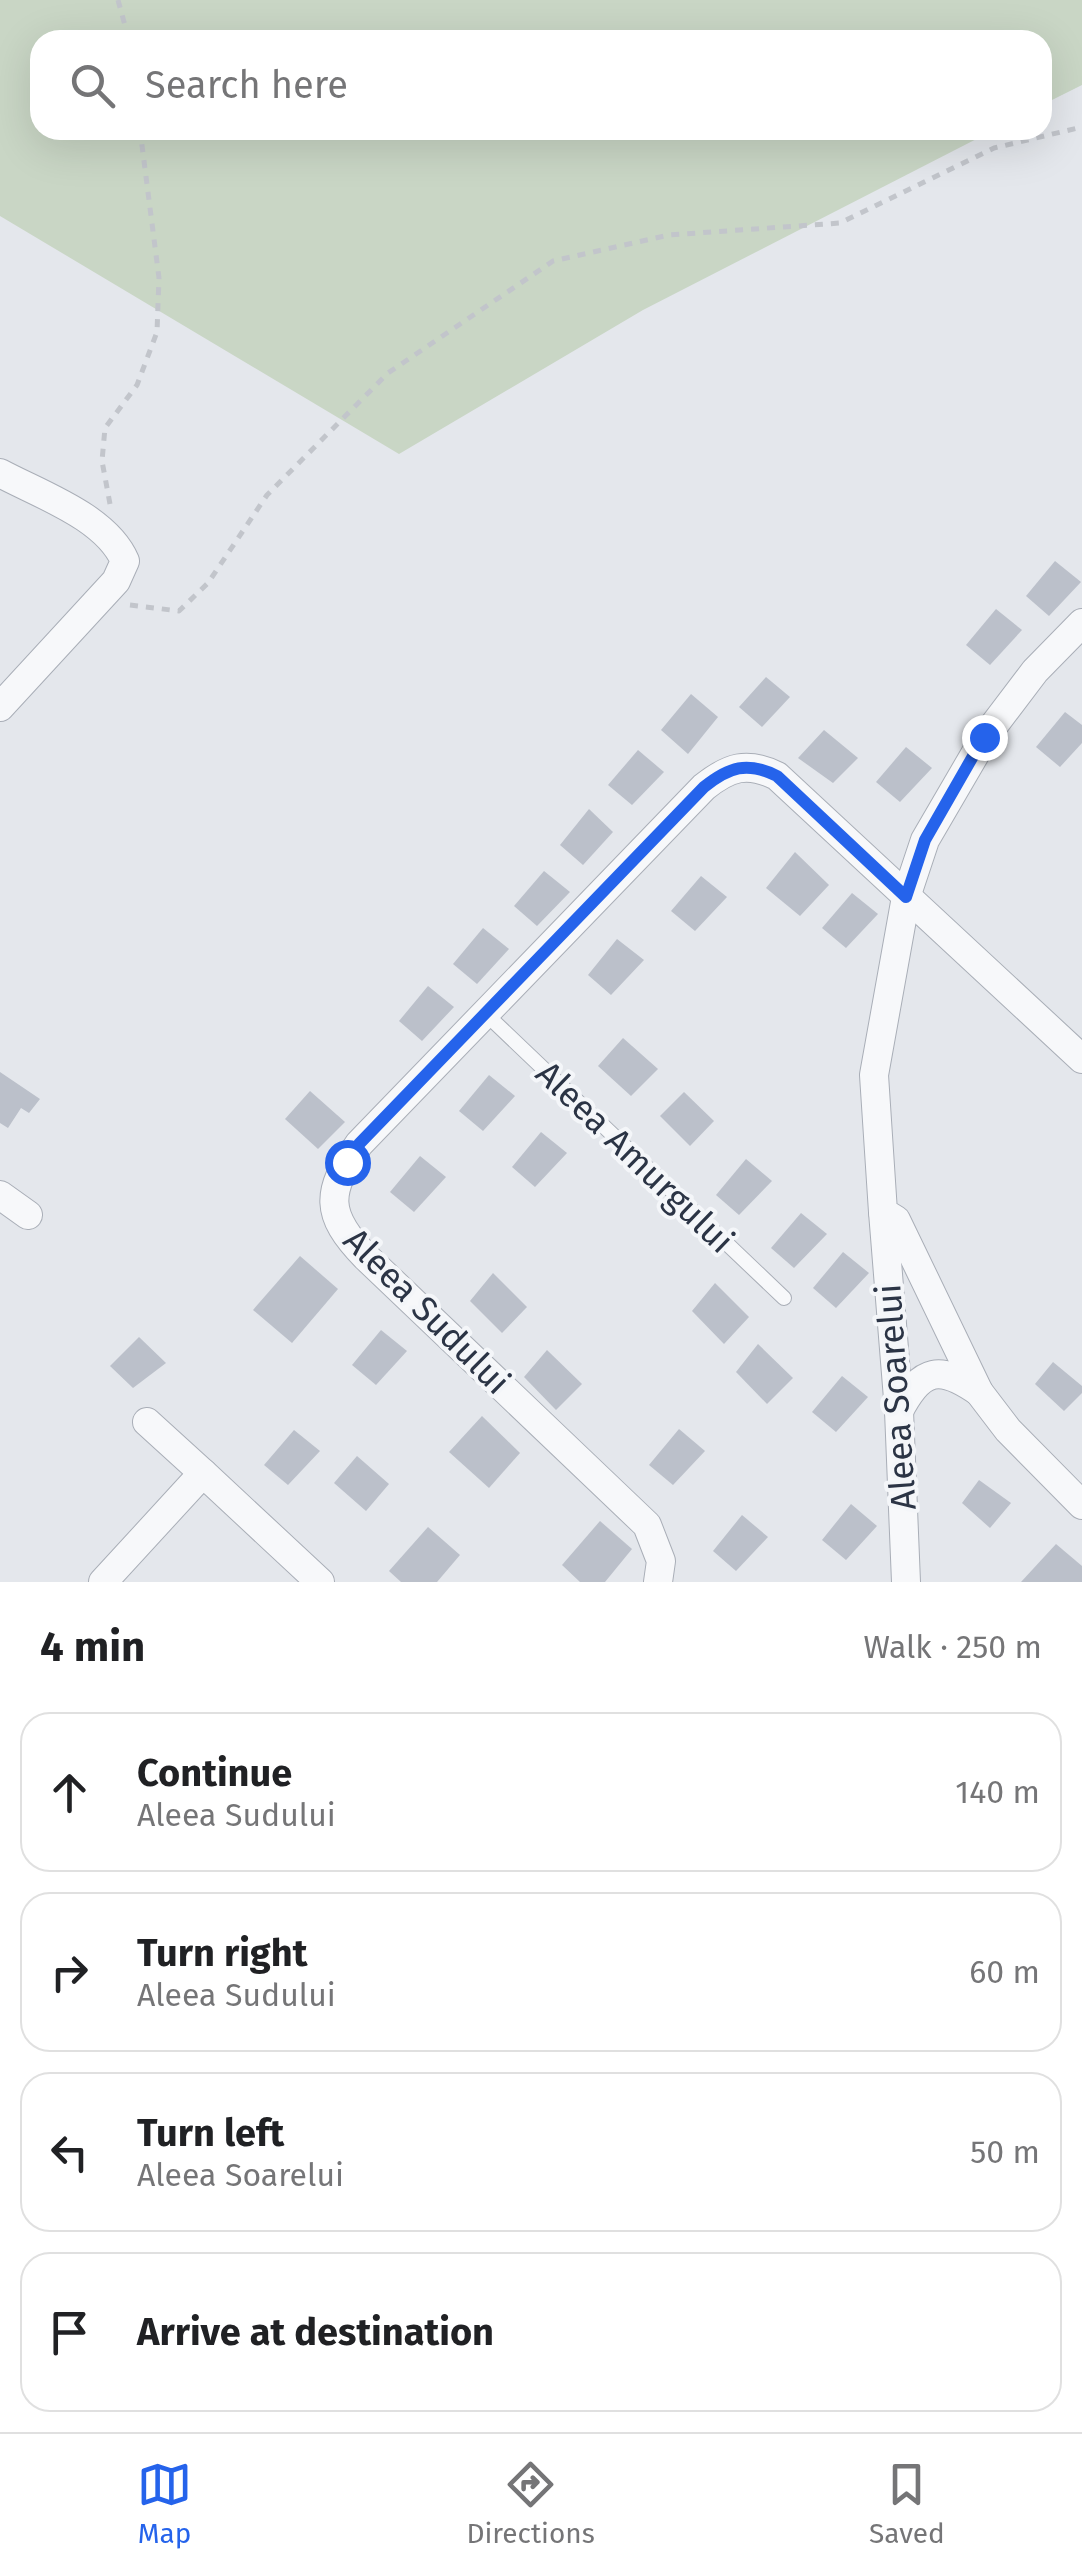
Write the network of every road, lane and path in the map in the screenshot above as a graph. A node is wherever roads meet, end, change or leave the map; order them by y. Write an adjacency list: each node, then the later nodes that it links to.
1 (118, 0): 2 (path)
2 (127, 30)
3 (1082, 127): 4 (path)
4 (1052, 134)
5 (141, 140): 8 (path)
6 (1028, 140): 9 (path)
7 (0, 473): 8 (street)
8 (104, 529): 9 (street)
9 (97, 601): 11 (street)
10 (1082, 623): 12 (street, Aleea Soarelui)
11 (0, 707)
12 (906, 897): 13 (street, Aleea Sudului); 14 (street, Aleea Sudului); 16 (street, Aleea Soarelui)
13 (487, 1015): 18 (lane, Aleea Amurgului); 26 (street, Aleea Sudului)
14 (1082, 1060)
15 (0, 1195): 17 (street)
16 (883, 1212): 19 (street, Aleea Soarelui); 20 (street, Aleea Soarelui)
17 (28, 1215)
18 (784, 1298)
19 (980, 1392): 20 (street); 23 (street, Aleea Soarelui)
20 (900, 1411): 27 (street, Aleea Soarelui)
21 (147, 1422): 22 (street)
22 (203, 1473): 24 (street); 25 (street)
23 (1082, 1505)
24 (103, 1582)
25 (320, 1582)
26 (658, 1582)
27 (906, 1582)

